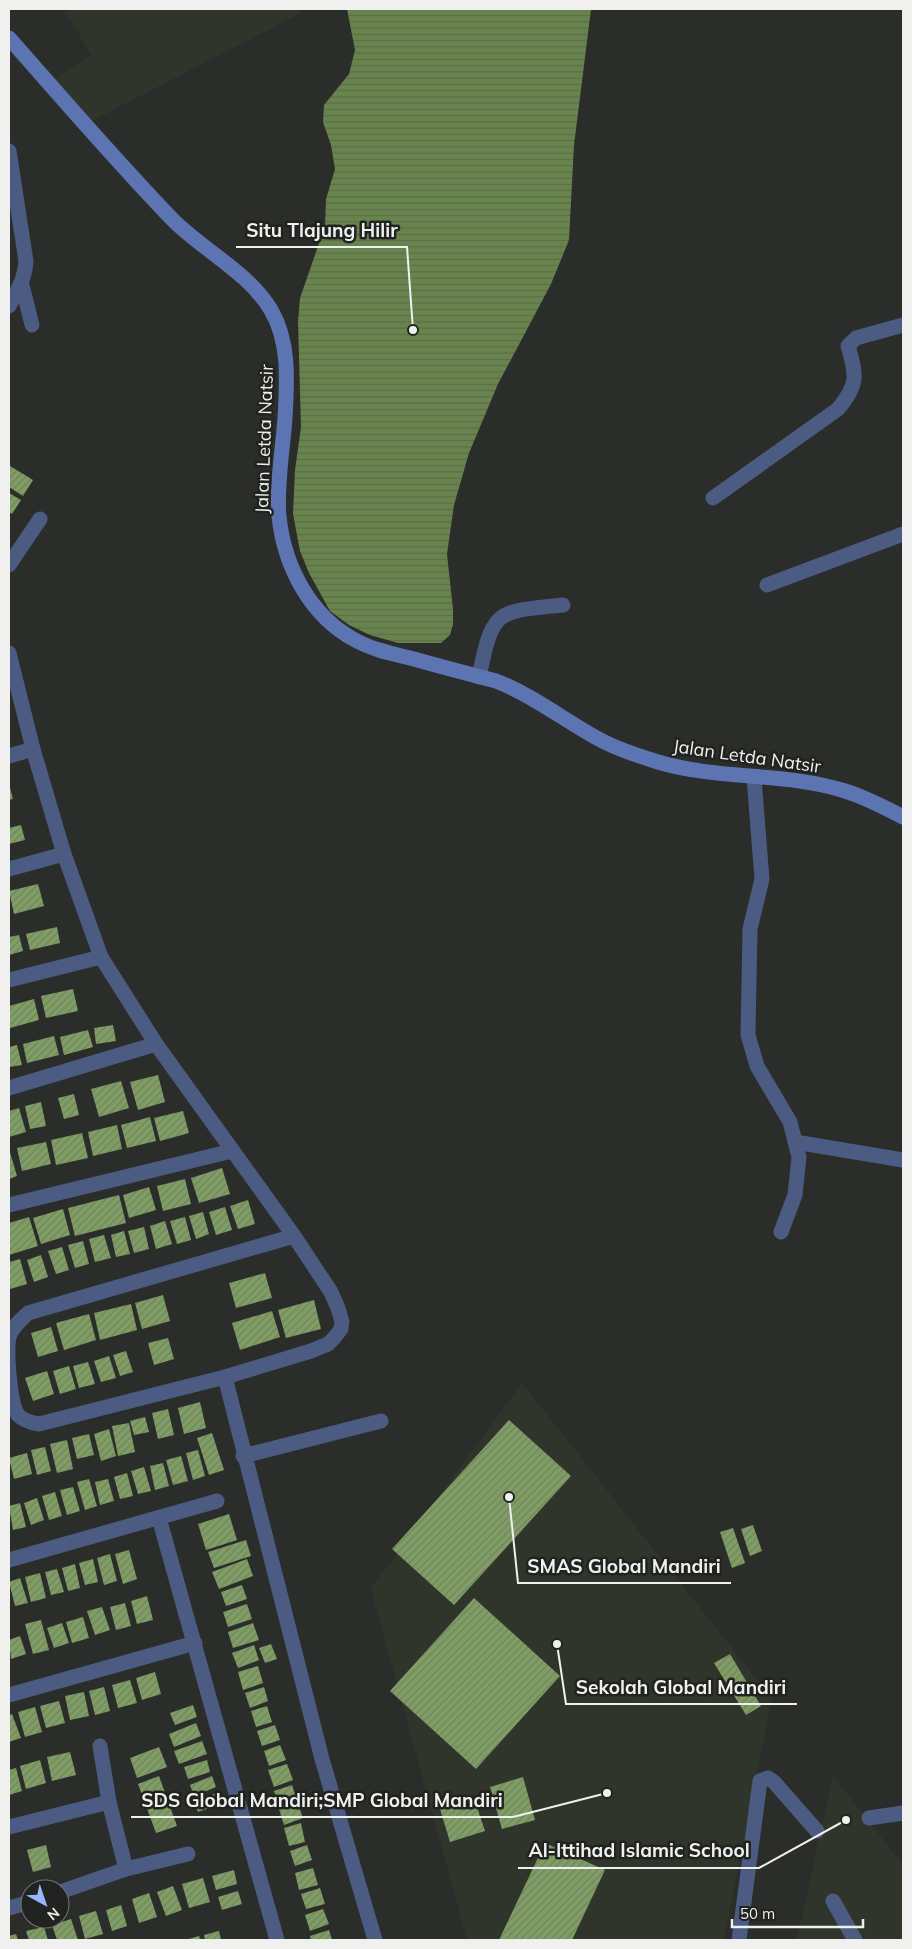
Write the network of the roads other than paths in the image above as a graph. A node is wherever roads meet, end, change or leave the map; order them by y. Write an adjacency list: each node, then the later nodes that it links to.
1 (9, 38): 14 (street, Jalan Letda Natsir)
2 (9, 151): 3 (street)
3 (22, 285): 4 (street); 5 (street)
4 (9, 306)
5 (32, 325)
6 (903, 325): 7 (street)
7 (713, 498)
8 (40, 519): 10 (street)
9 (903, 534): 11 (street)
10 (9, 565)
11 (767, 585)
12 (563, 605): 14 (street)
13 (9, 653): 15 (street)
14 (479, 677): 17 (street, Jalan Letda Natsir)
15 (32, 749): 16 (street); 19 (street)
16 (9, 756)
17 (754, 778): 18 (street, Jalan Letda Natsir); 25 (street)
18 (903, 818)
19 (64, 854): 20 (street); 21 (street)
20 (9, 869)
21 (101, 957): 22 (street); 23 (street)
22 (9, 980)
23 (156, 1044): 24 (street); 26 (street)
24 (9, 1088)
25 (795, 1142): 27 (street); 29 (street)
26 (232, 1151): 28 (street); 30 (street)
27 (903, 1160)
28 (9, 1206)
29 (781, 1232)
30 (294, 1236): 31 (street); 31 (street)
31 (225, 1377): 33 (street)
32 (381, 1421): 33 (street)
33 (243, 1456): 50 (street)
34 (216, 1501): 35 (street)
35 (159, 1518): 36 (street); 37 (street)
36 (9, 1560)
37 (195, 1643): 38 (street); 49 (street)
38 (9, 1695)
39 (100, 1746): 40 (street)
40 (109, 1802): 43 (street); 46 (street)
41 (903, 1813): 42 (street)
42 (869, 1818)
43 (9, 1827)
44 (817, 1830): 51 (street)
45 (188, 1854): 46 (street)
46 (126, 1869): 47 (street)
47 (70, 1889)
48 (833, 1901): 52 (street)
49 (277, 1940)
50 (375, 1940)
51 (740, 1940)
52 (856, 1940)

